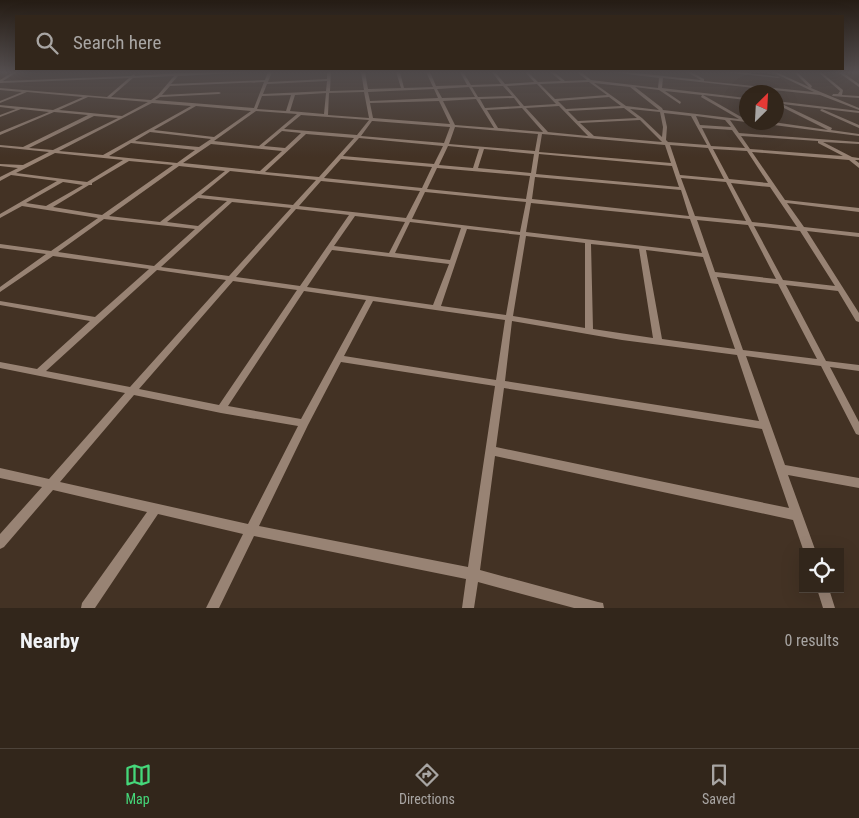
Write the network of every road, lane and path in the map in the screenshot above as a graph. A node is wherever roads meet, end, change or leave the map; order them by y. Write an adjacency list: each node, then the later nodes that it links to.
1 (80, 100): 34 (street)
2 (134, 100): 17 (street)
3 (215, 100): 24 (street)
4 (259, 100): 31 (street)
5 (291, 100): 36 (street)
6 (327, 100): 41 (street)
7 (428, 100): 18 (street)
8 (441, 100): 51 (street)
9 (479, 100): 30 (street)
10 (517, 100): 26 (street)
11 (554, 100): 22 (street)
12 (617, 100): 27 (street)
13 (650, 100): 35 (street)
14 (676, 100): 19 (street)
15 (709, 100): 43 (street)
16 (836, 100): 33 (street)
17 (151, 102): 21 (street); 42 (street)
18 (369, 102): 46 (street)
19 (680, 103)
20 (784, 104): 25 (street)
21 (195, 105): 24 (street); 57 (street)
22 (560, 105): 26 (street); 32 (street)
23 (0, 106): 29 (street)
24 (211, 106): 31 (street)
25 (813, 106): 33 (street); 54 (street)
26 (523, 107): 30 (street); 61 (street)
27 (626, 107): 32 (street); 35 (street); 44 (street)
28 (784, 107): 60 (street)
29 (20, 108): 34 (street); 40 (street)
30 (484, 109): 56 (street)
31 (255, 110): 36 (street); 65 (street)
32 (566, 110): 48 (street)
33 (859, 110)
34 (54, 111): 37 (street); 62 (street)
35 (662, 111): 39 (street); 70 (street)
36 (287, 113): 38 (street)
37 (94, 114): 42 (street); 76 (street)
38 (300, 114): 41 (street); 55 (street)
39 (693, 115): 45 (street); 52 (street)
40 (0, 116)
41 (326, 116): 46 (street)
42 (123, 117): 81 (street)
43 (739, 117)
44 (641, 119): 48 (street); 70 (street)
45 (727, 119): 47 (street); 58 (street)
46 (371, 120): 51 (street); 64 (street)
47 (739, 120)
48 (578, 122): 66 (street)
49 (784, 123): 53 (street)
50 (784, 125): 53 (street)
51 (453, 126): 56 (street); 72 (street)
52 (699, 126): 58 (street); 75 (street)
53 (790, 126): 60 (street); 67 (street)
54 (859, 127)
55 (280, 130): 59 (street); 74 (street)
56 (497, 130): 61 (street)
57 (149, 131): 65 (street); 68 (street)
58 (735, 131): 67 (street); 80 (street)
59 (305, 132): 64 (street); 79 (street)
60 (834, 132): 63 (street)
61 (543, 133): 66 (street); 82 (street)
62 (0, 134)
63 (859, 135)
64 (357, 137): 72 (street); 84 (street)
65 (215, 138): 69 (street)
66 (594, 138): 70 (street)
67 (818, 140): 71 (street); 85 (street)
68 (131, 142): 78 (street); 83 (street)
69 (209, 142): 74 (street); 78 (street)
70 (666, 142): 75 (street); 90 (street)
71 (859, 143)
72 (446, 145): 77 (street); 91 (street)
73 (0, 146): 76 (street)
74 (260, 147): 79 (street)
75 (709, 147): 80 (street); 103 (street)
76 (24, 148): 81 (street)
77 (482, 148): 82 (street); 94 (street)
78 (200, 149): 88 (street)
79 (286, 150): 96 (street)
80 (748, 150): 85 (street); 105 (street)
81 (56, 151): 83 (street); 93 (street)
82 (537, 154): 90 (street); 98 (street)
83 (105, 157): 86 (street)
84 (339, 157): 91 (street); 100 (street)
85 (850, 158): 87 (street); 92 (street)
86 (130, 159): 88 (street); 104 (street)
87 (859, 159)
88 (178, 164): 95 (street); 118 (street)
89 (0, 165): 93 (street)
90 (675, 165): 99 (street)
91 (436, 166): 94 (street); 107 (street)
92 (859, 166)
93 (24, 168): 97 (street)
94 (475, 169): 98 (street)
95 (230, 170): 96 (street); 108 (street)
96 (261, 173): 100 (street)
97 (12, 174): 101 (street); 102 (street)
98 (533, 174): 106 (street); 110 (street)
99 (679, 176): 103 (street); 106 (street)
100 (320, 179): 107 (street); 114 (street)
101 (0, 180)
102 (63, 180): 104 (street); 112 (street)
103 (727, 181): 105 (street); 122 (street)
104 (90, 184): 113 (street)
105 (771, 185): 111 (street)
106 (683, 189): 119 (street)
107 (423, 190): 110 (street); 120 (street)
108 (198, 196): 109 (street); 121 (street)
109 (231, 200): 114 (street); 124 (street)
110 (528, 200): 119 (street); 126 (street)
111 (782, 201): 115 (street); 125 (street)
112 (20, 204): 113 (street); 117 (street)
113 (48, 208): 118 (street)
114 (295, 208): 116 (street); 138 (street)
115 (859, 210)
116 (353, 214): 120 (street); 130 (street)
117 (0, 216)
118 (102, 217): 121 (street); 132 (street)
119 (694, 218): 122 (street); 134 (street)
120 (409, 220): 123 (street); 133 (street)
121 (162, 223): 124 (street)
122 (749, 224): 125 (street); 139 (street)
123 (465, 227): 126 (street); 135 (street)
124 (201, 228): 136 (street)
125 (802, 229): 127 (street); 140 (street)
126 (523, 234): 128 (street); 146 (street)
127 (859, 235)
128 (588, 241): 131 (street); 149 (street)
129 (0, 246): 132 (street)
130 (331, 248): 133 (street); 142 (street)
131 (642, 248): 134 (street); 150 (street)
132 (51, 254): 136 (street); 141 (street)
133 (391, 255): 135 (street)
134 (706, 255): 137 (street)
135 (452, 262): 145 (street)
136 (156, 269): 138 (street); 148 (street)
137 (713, 274): 139 (street); 151 (street)
138 (230, 279): 142 (street); 158 (street)
139 (780, 282): 140 (street); 153 (street)
140 (840, 289): 147 (street)
141 (0, 290)
142 (300, 290): 143 (street); 159 (street)
143 (370, 299): 145 (street); 152 (street)
144 (0, 303): 148 (street)
145 (436, 308): 146 (street)
146 (509, 318): 149 (street); 157 (street)
147 (859, 319)
148 (97, 320): 156 (street)
149 (589, 331): 150 (street)
150 (658, 341): 151 (street)
151 (740, 352): 153 (street); 161 (street)
152 (338, 358): 157 (street); 160 (street)
153 (824, 363): 155 (street); 162 (street)
154 (0, 365): 156 (street)
155 (859, 368)
156 (39, 372): 158 (street)
157 (499, 384): 161 (street); 163 (street)
158 (131, 392): 159 (street); 166 (street)
159 (221, 409): 160 (street)
160 (304, 423): 170 (street)
161 (766, 426): 164 (street)
162 (859, 431)
163 (492, 451): 169 (street); 173 (street)
164 (781, 469): 167 (street); 169 (street)
165 (0, 473): 166 (street)
166 (51, 484): 168 (street); 171 (street)
167 (859, 484)
168 (156, 508): 170 (street); 175 (street)
169 (797, 515): 172 (street)
170 (251, 530): 173 (street); 176 (street)
171 (0, 543)
172 (809, 548)
173 (473, 574): 177 (street); 178 (street)
174 (824, 593): 179 (street)
175 (87, 608)
176 (212, 608)
177 (468, 608)
178 (598, 608)
179 (829, 608)

